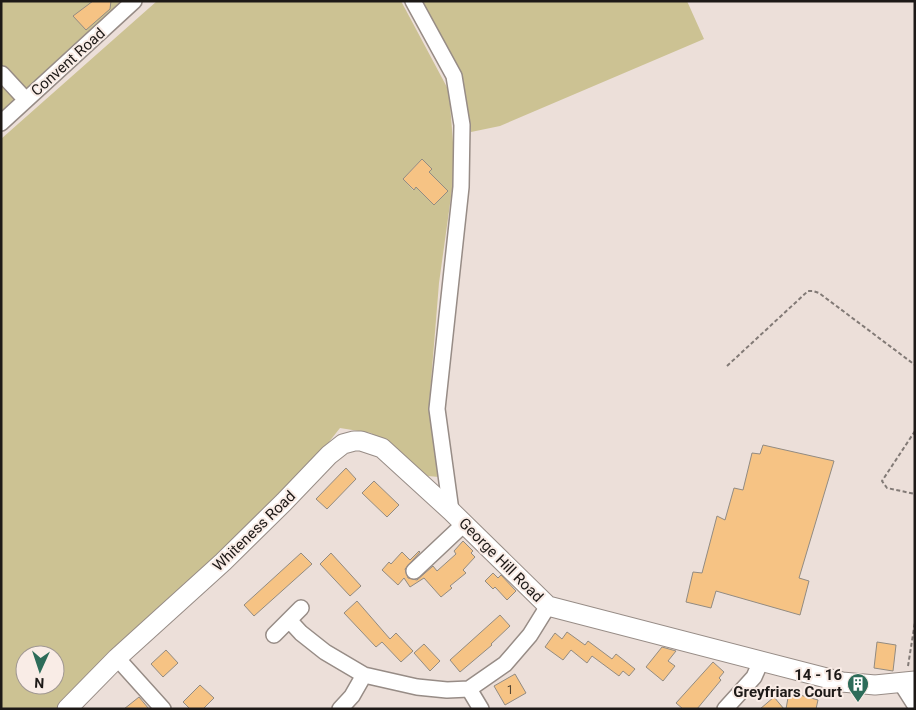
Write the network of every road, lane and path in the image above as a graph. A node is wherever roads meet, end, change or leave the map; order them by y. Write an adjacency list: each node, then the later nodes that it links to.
1 (134, 1): 4 (street, Convent Road)
2 (413, 1): 10 (street, George Hill Road)
3 (2, 74): 4 (street)
4 (26, 100): 5 (street, Convent Road)
5 (1, 123)
6 (915, 365): 7 (path)
7 (727, 366)
8 (915, 431): 9 (path)
9 (915, 494)
10 (458, 518): 11 (street); 12 (main road, George Hill Road); 17 (main road, Whiteness Road)
11 (414, 571)
12 (548, 606): 18 (main road, George Hill Road); 21 (street)
13 (301, 608): 14 (street)
14 (289, 620): 16 (street); 19 (street)
15 (915, 622): 20 (path)
16 (274, 635)
17 (117, 658): 23 (main road, Whiteness Road); 24 (street)
18 (761, 661): 20 (main road, George Hill Road); 27 (street)
19 (364, 674): 21 (street); 25 (street)
20 (910, 682): 22 (street)
21 (469, 689): 26 (street)
22 (915, 706)
23 (67, 709)
24 (162, 709)
25 (340, 709)
26 (481, 709)
27 (725, 709)

